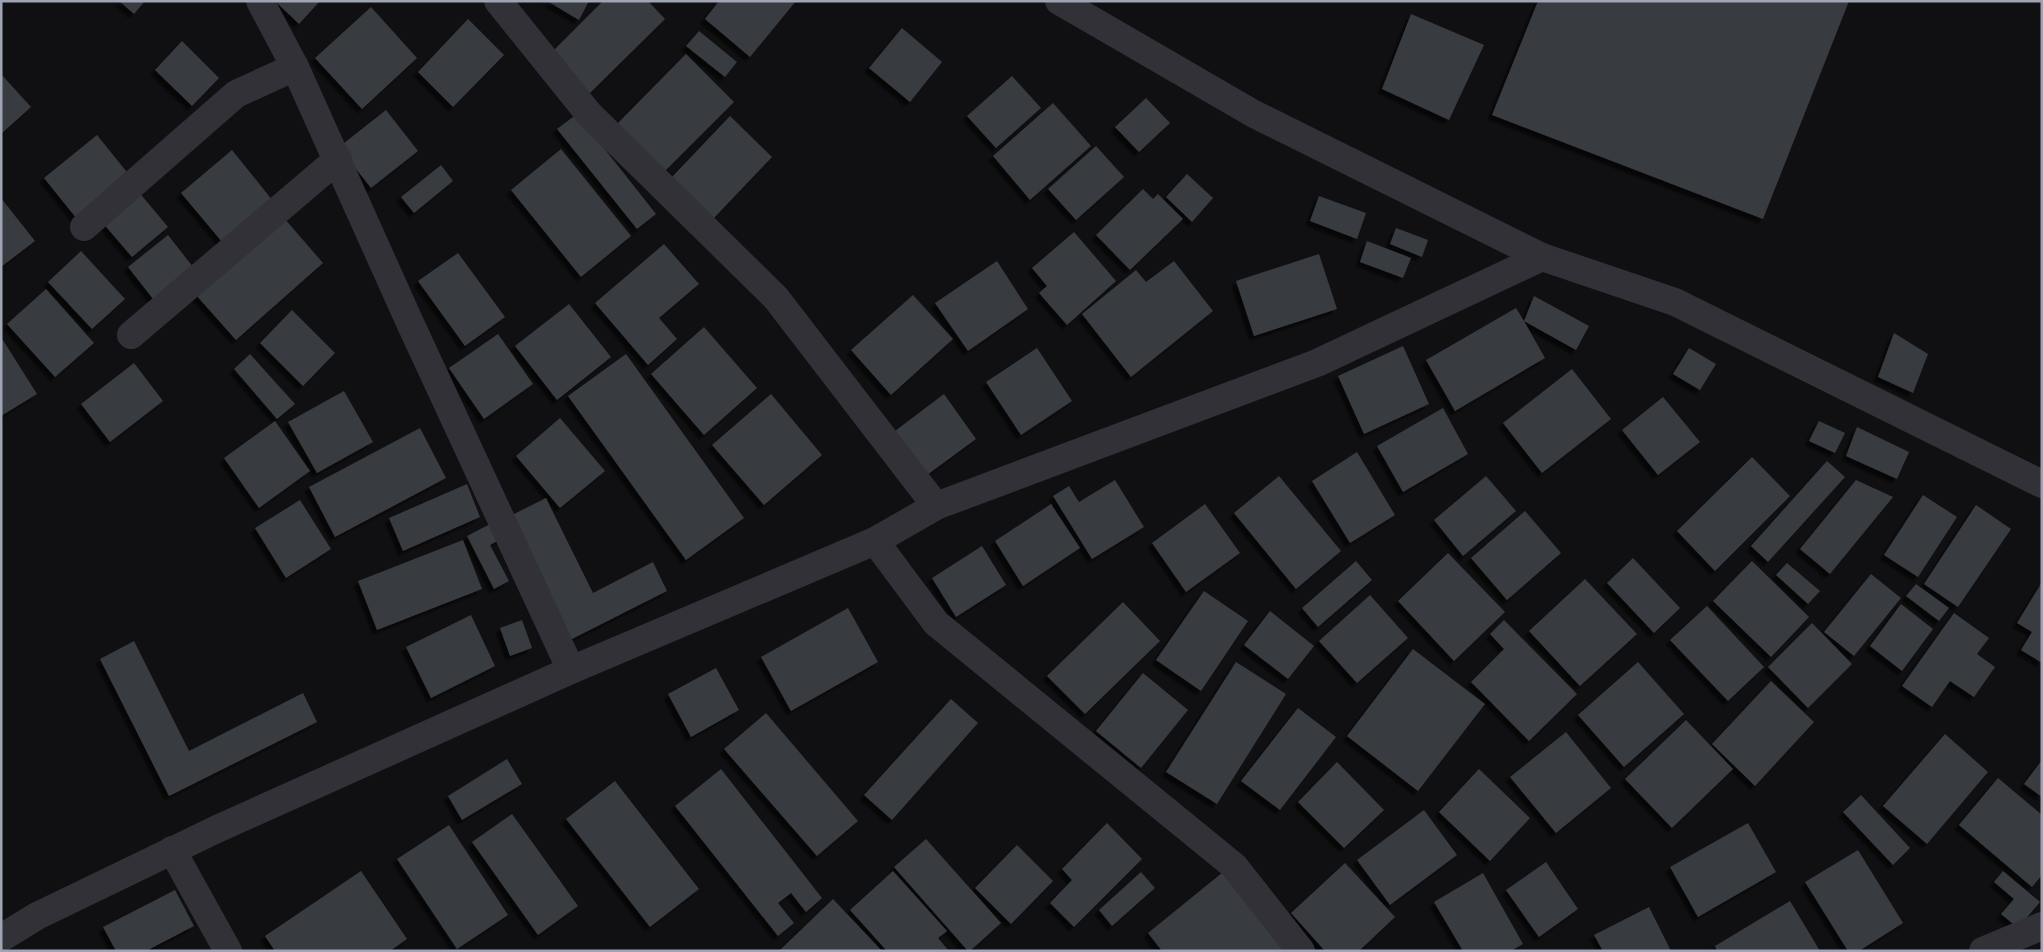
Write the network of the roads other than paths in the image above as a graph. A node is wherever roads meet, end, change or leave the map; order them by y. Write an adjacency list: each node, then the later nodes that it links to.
1 (260, 1): 4 (street)
2 (498, 1): 10 (street)
3 (1059, 1): 7 (street)
4 (295, 67): 5 (street); 6 (street)
5 (338, 159): 8 (street); 12 (street)
6 (84, 227)
7 (1542, 257): 9 (street); 10 (street)
8 (131, 335)
9 (2042, 484)
10 (936, 506): 11 (street)
11 (875, 541): 12 (street); 17 (street)
12 (571, 670): 13 (street)
13 (172, 850): 15 (street); 16 (street)
14 (2042, 926): 18 (street)
15 (1, 938)
16 (228, 951)
17 (1302, 951)
18 (1983, 951)

